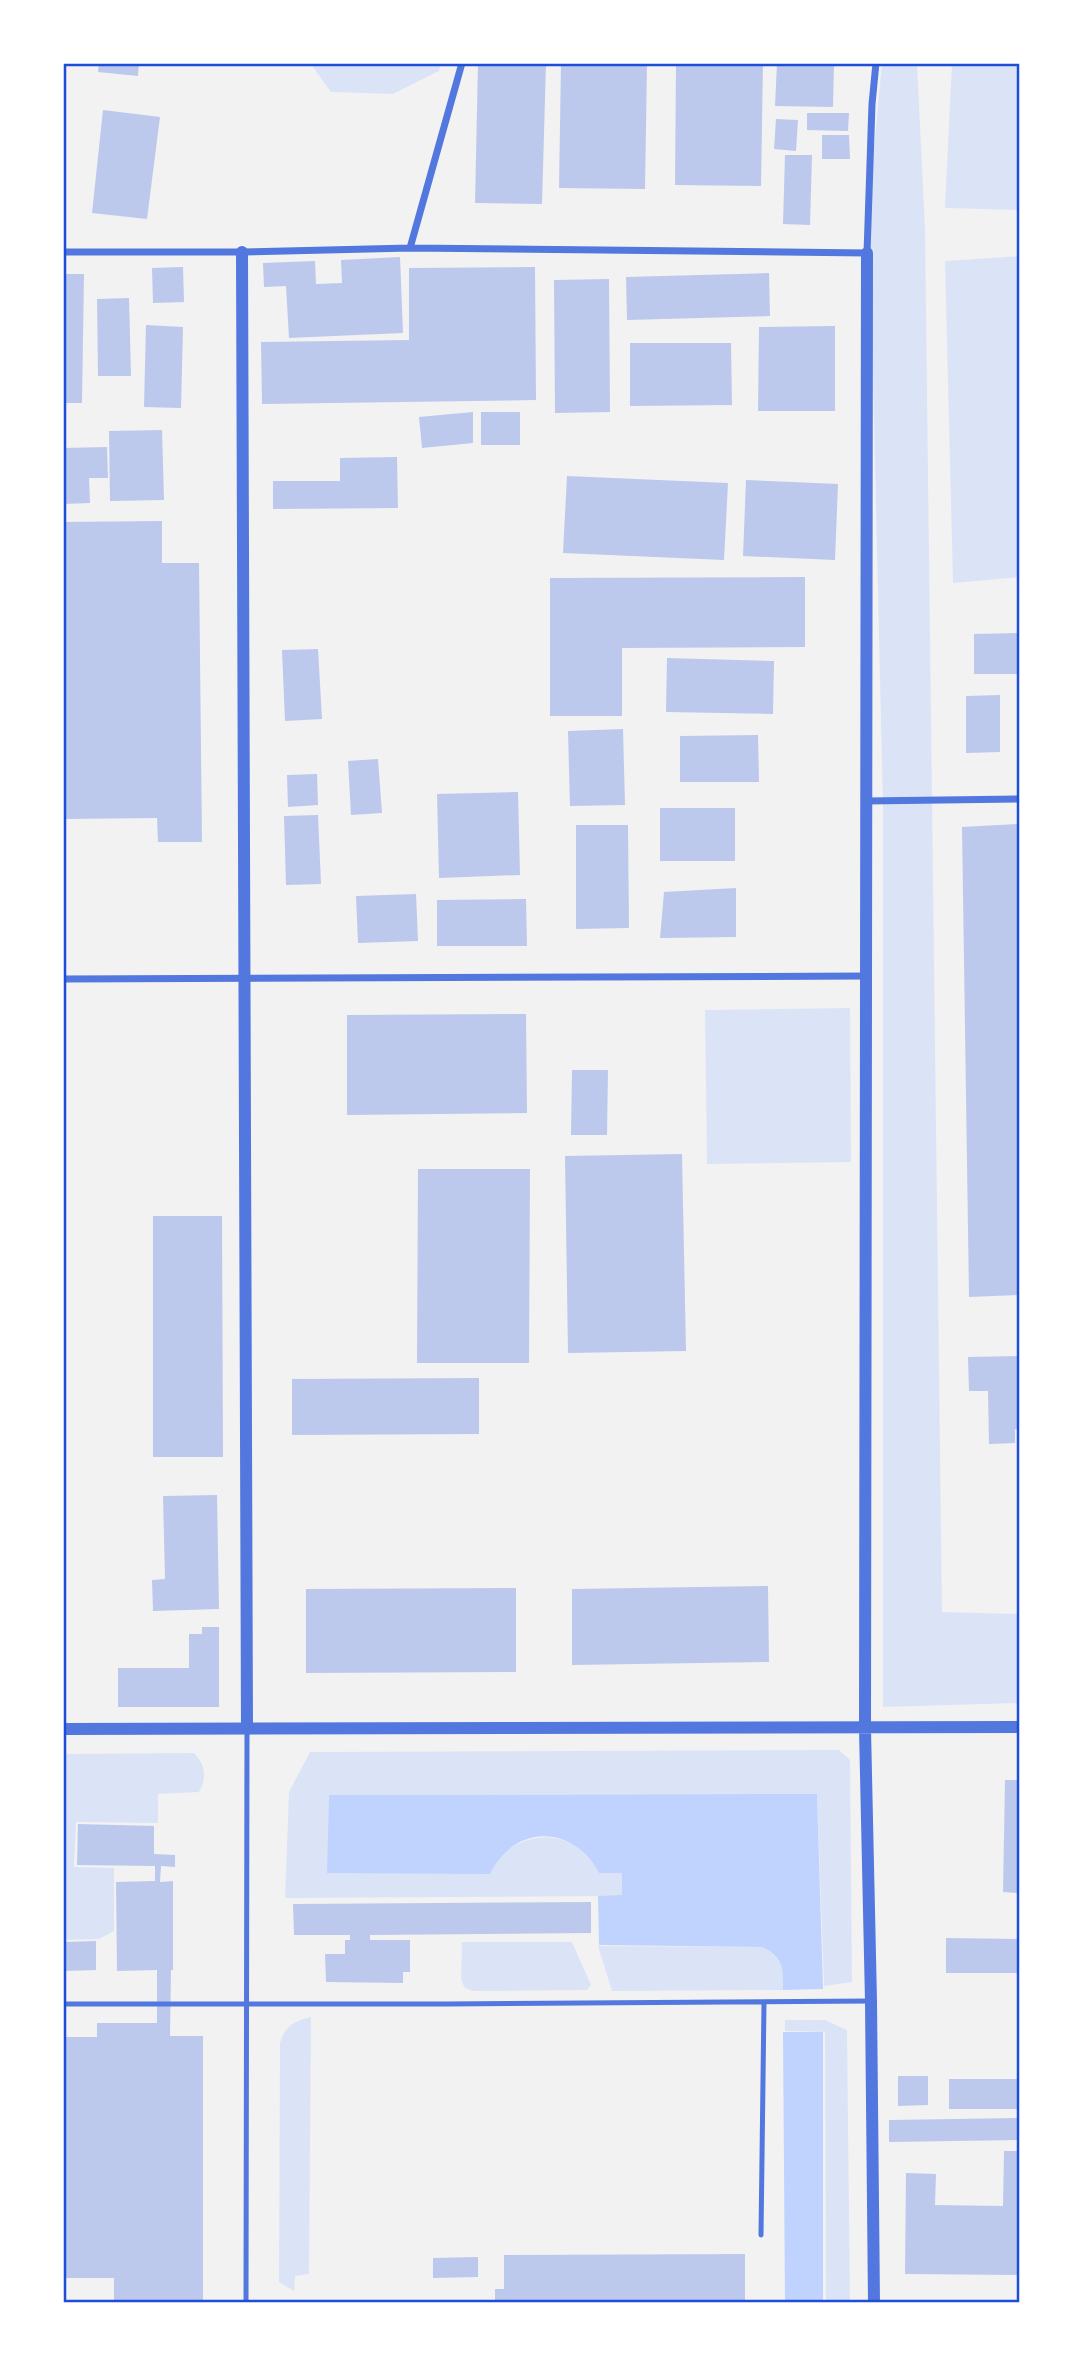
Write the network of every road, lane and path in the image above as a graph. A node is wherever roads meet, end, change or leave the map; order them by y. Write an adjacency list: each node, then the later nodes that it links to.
1 (462, 63): 3 (street)
2 (876, 63): 6 (street)
3 (410, 247): 5 (street); 6 (street)
4 (63, 252): 5 (street)
5 (242, 252): 10 (street)
6 (867, 253): 8 (street)
7 (1020, 799): 8 (street)
8 (866, 801): 9 (street)
9 (866, 976): 10 (street); 15 (street)
10 (245, 978): 11 (street); 14 (street)
11 (63, 979)
12 (1020, 1727): 15 (street)
13 (63, 1729): 14 (street)
14 (247, 1729): 15 (street); 17 (lane)
15 (864, 1729): 16 (street)
16 (871, 2001): 18 (lane); 22 (street)
17 (248, 2003): 18 (lane); 19 (lane); 21 (lane)
18 (764, 2003): 20 (lane)
19 (63, 2004)
20 (761, 2235)
21 (246, 2303)
22 (874, 2303)

